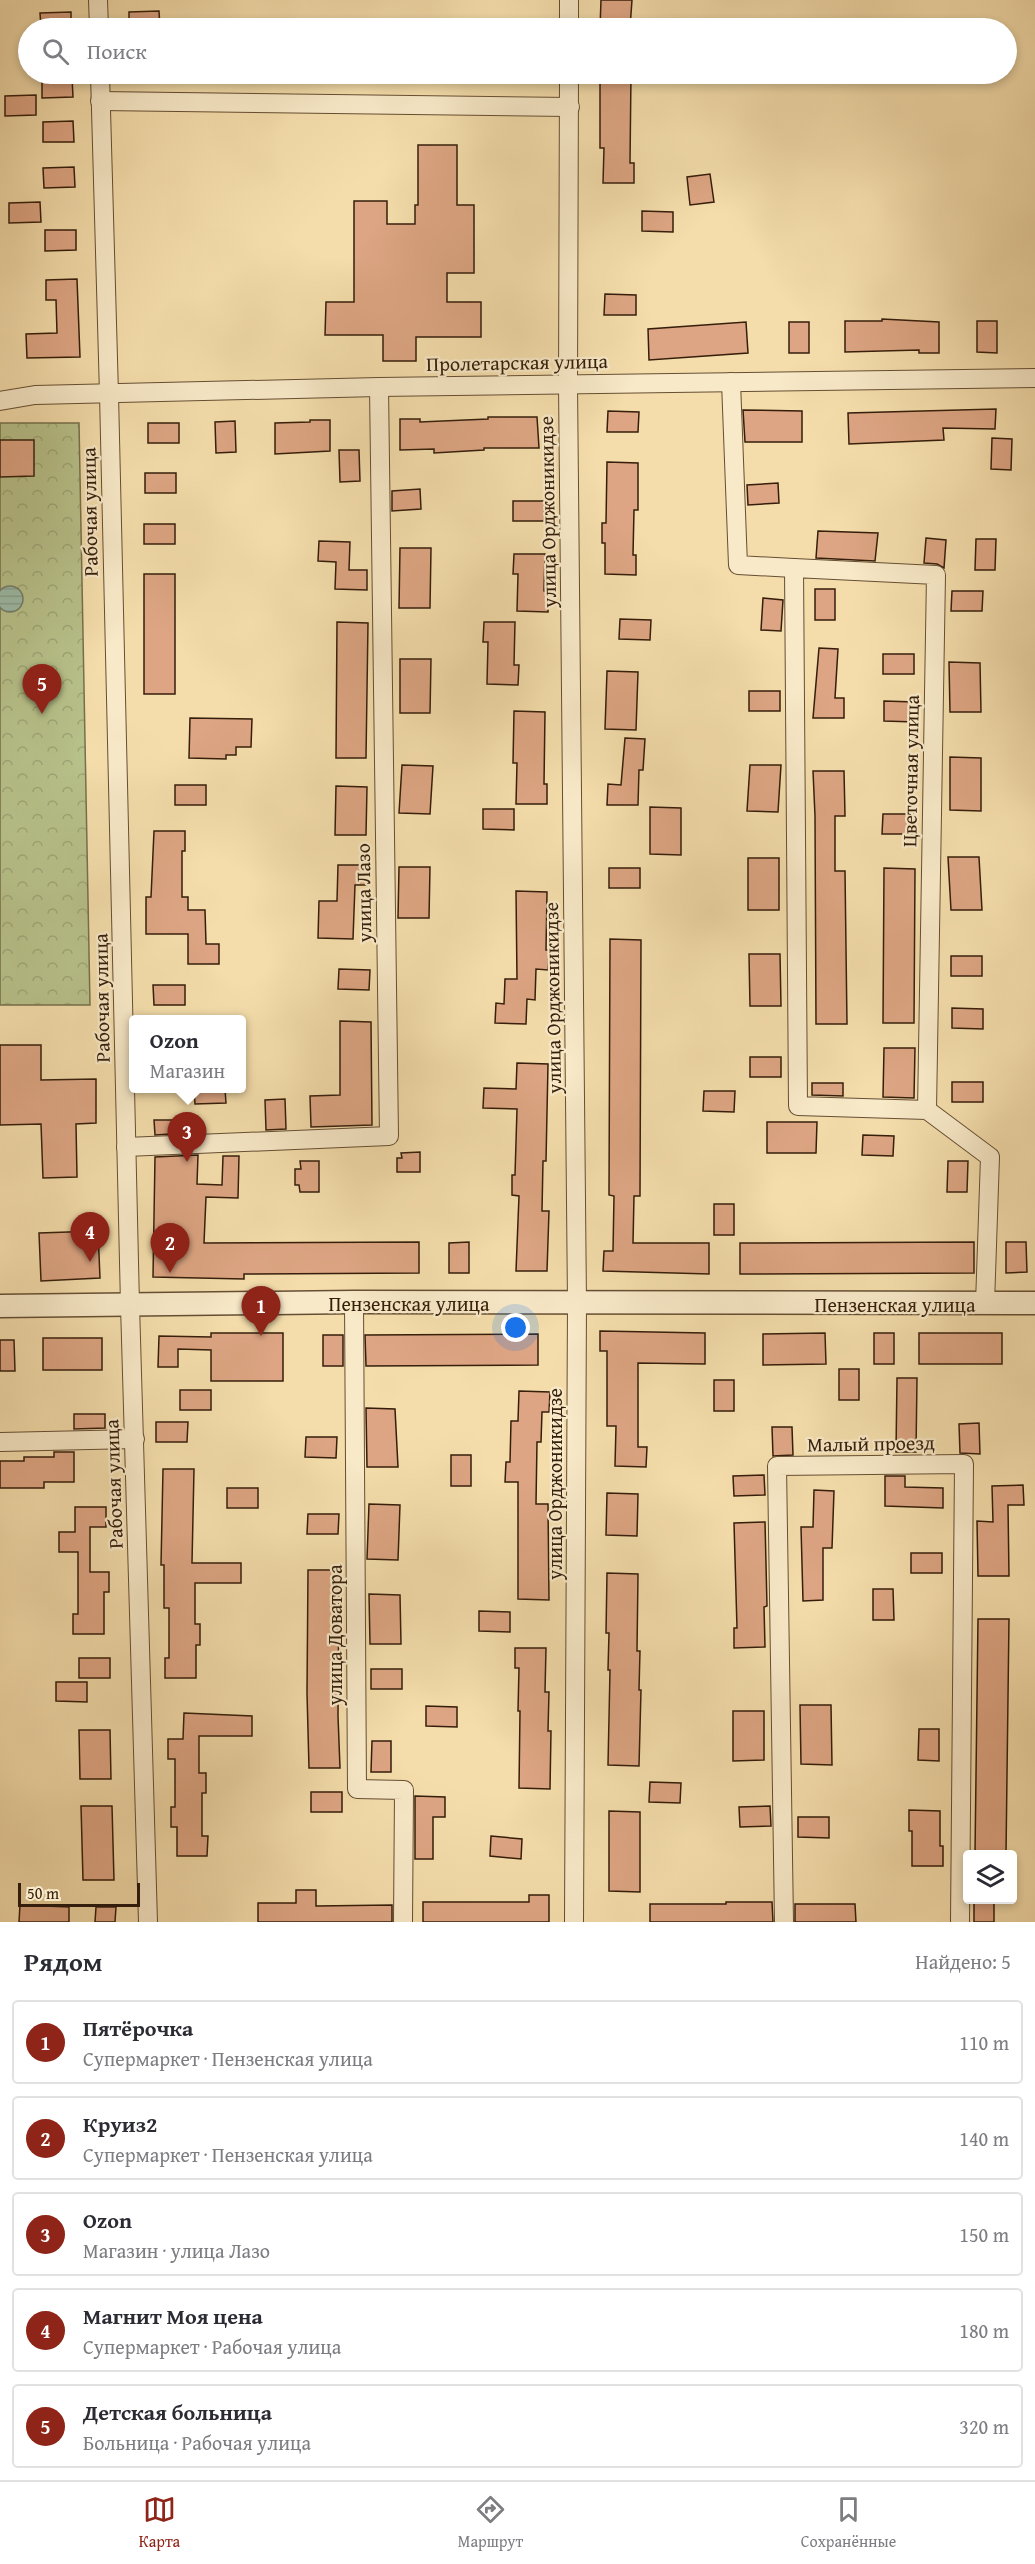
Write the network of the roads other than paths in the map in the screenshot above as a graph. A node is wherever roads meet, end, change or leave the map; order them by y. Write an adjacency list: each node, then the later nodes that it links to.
1 (98, 0): 3 (street)
2 (569, 0): 4 (street)
3 (99, 18)
4 (569, 18)
5 (100, 84): 7 (street, Рабочая улица)
6 (570, 84): 8 (street, улица Орджоникидзе)
7 (100, 101): 8 (street); 13 (street, Рабочая улица)
8 (570, 107): 11 (street, улица Орджоникидзе)
9 (1035, 378): 10 (street, Пролетарская улица)
10 (731, 382): 11 (street, Пролетарская улица); 15 (street, Цветочная улица)
11 (568, 384): 12 (street, Пролетарская улица); 19 (street, улица Орджоникидзе)
12 (379, 387): 13 (street, Пролетарская улица); 17 (street, улица Лазо)
13 (110, 394): 14 (street, Пролетарская улица); 17 (street, Рабочая улица)
14 (0, 401)
15 (794, 568): 16 (street); 16 (street, Цветочная улица)
16 (927, 1110): 20 (street)
17 (126, 1147): 22 (street, Рабочая улица)
18 (354, 1302): 19 (street, Пензенская улица); 22 (street, Пензенская улица); 27 (street, улица Доватора)
19 (577, 1304): 20 (street, Пензенская улица); 28 (street, улица Орджоникидзе)
20 (985, 1304): 21 (street, Пензенская улица)
21 (1035, 1304)
22 (130, 1305): 23 (street, Пензенская улица); 24 (street, Рабочая улица)
23 (0, 1306)
24 (135, 1439): 25 (street); 26 (street, Рабочая улица)
25 (0, 1442)
26 (148, 1922)
27 (403, 1922)
28 (574, 1922)
29 (784, 1922): 30 (street, Малый проезд)
30 (960, 1922)

